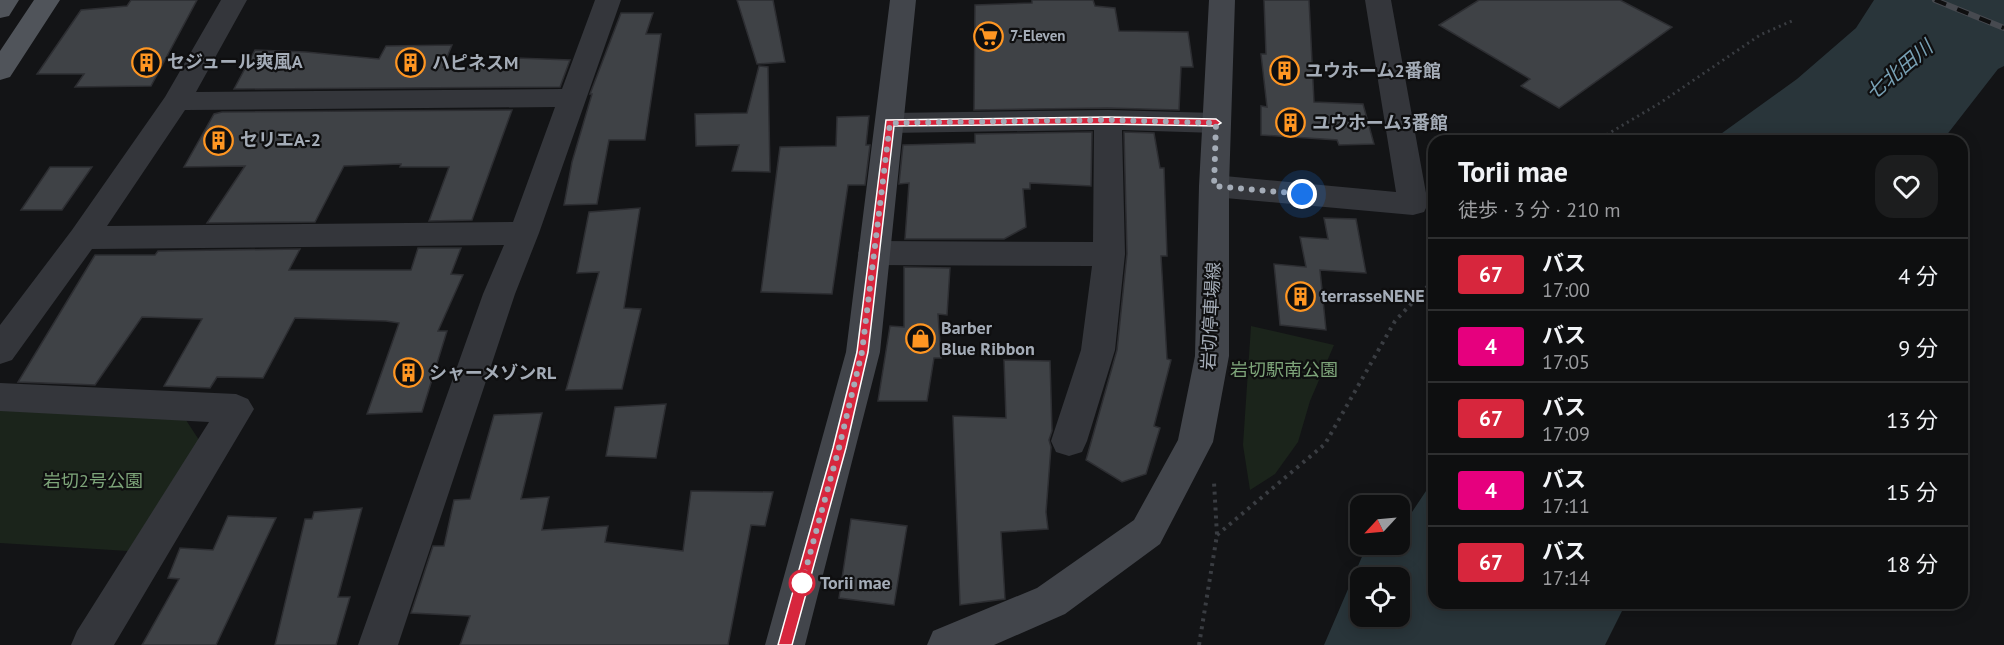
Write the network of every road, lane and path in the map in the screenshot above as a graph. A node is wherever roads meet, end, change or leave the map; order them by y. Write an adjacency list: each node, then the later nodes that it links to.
1 (6, 0): 8 (main road)
2 (47, 0): 10 (main road)
3 (234, 0): 12 (street)
4 (608, 0): 11 (street)
5 (903, 0): 14 (main road)
6 (1222, 0): 15 (main road, 岩切停車場線)
7 (1378, 0): 17 (street)
8 (0, 10)
9 (1794, 20): 16 (path)
10 (0, 71)
11 (572, 98): 12 (street); 18 (street)
12 (177, 102): 19 (street)
13 (1108, 120): 14 (street); 15 (street); 21 (street)
14 (890, 123): 20 (main road)
15 (1216, 123): 17 (main road, 岩切停車場線)
16 (1606, 135)
17 (1214, 186): 26 (main road, 岩切停車場線)
18 (524, 233): 19 (street); 29 (street)
19 (83, 238): 23 (street)
20 (874, 253): 21 (street); 30 (main road)
21 (1109, 254): 25 (street)
22 (1428, 285): 27 (path)
23 (0, 350)
24 (0, 397): 28 (street)
25 (1069, 441)
26 (1195, 442): 27 (path); 31 (main road, 岩切停車場線)
27 (1217, 535): 32 (path)
28 (91, 645)
29 (378, 645)
30 (785, 645)
31 (947, 645)
32 (1199, 645)

